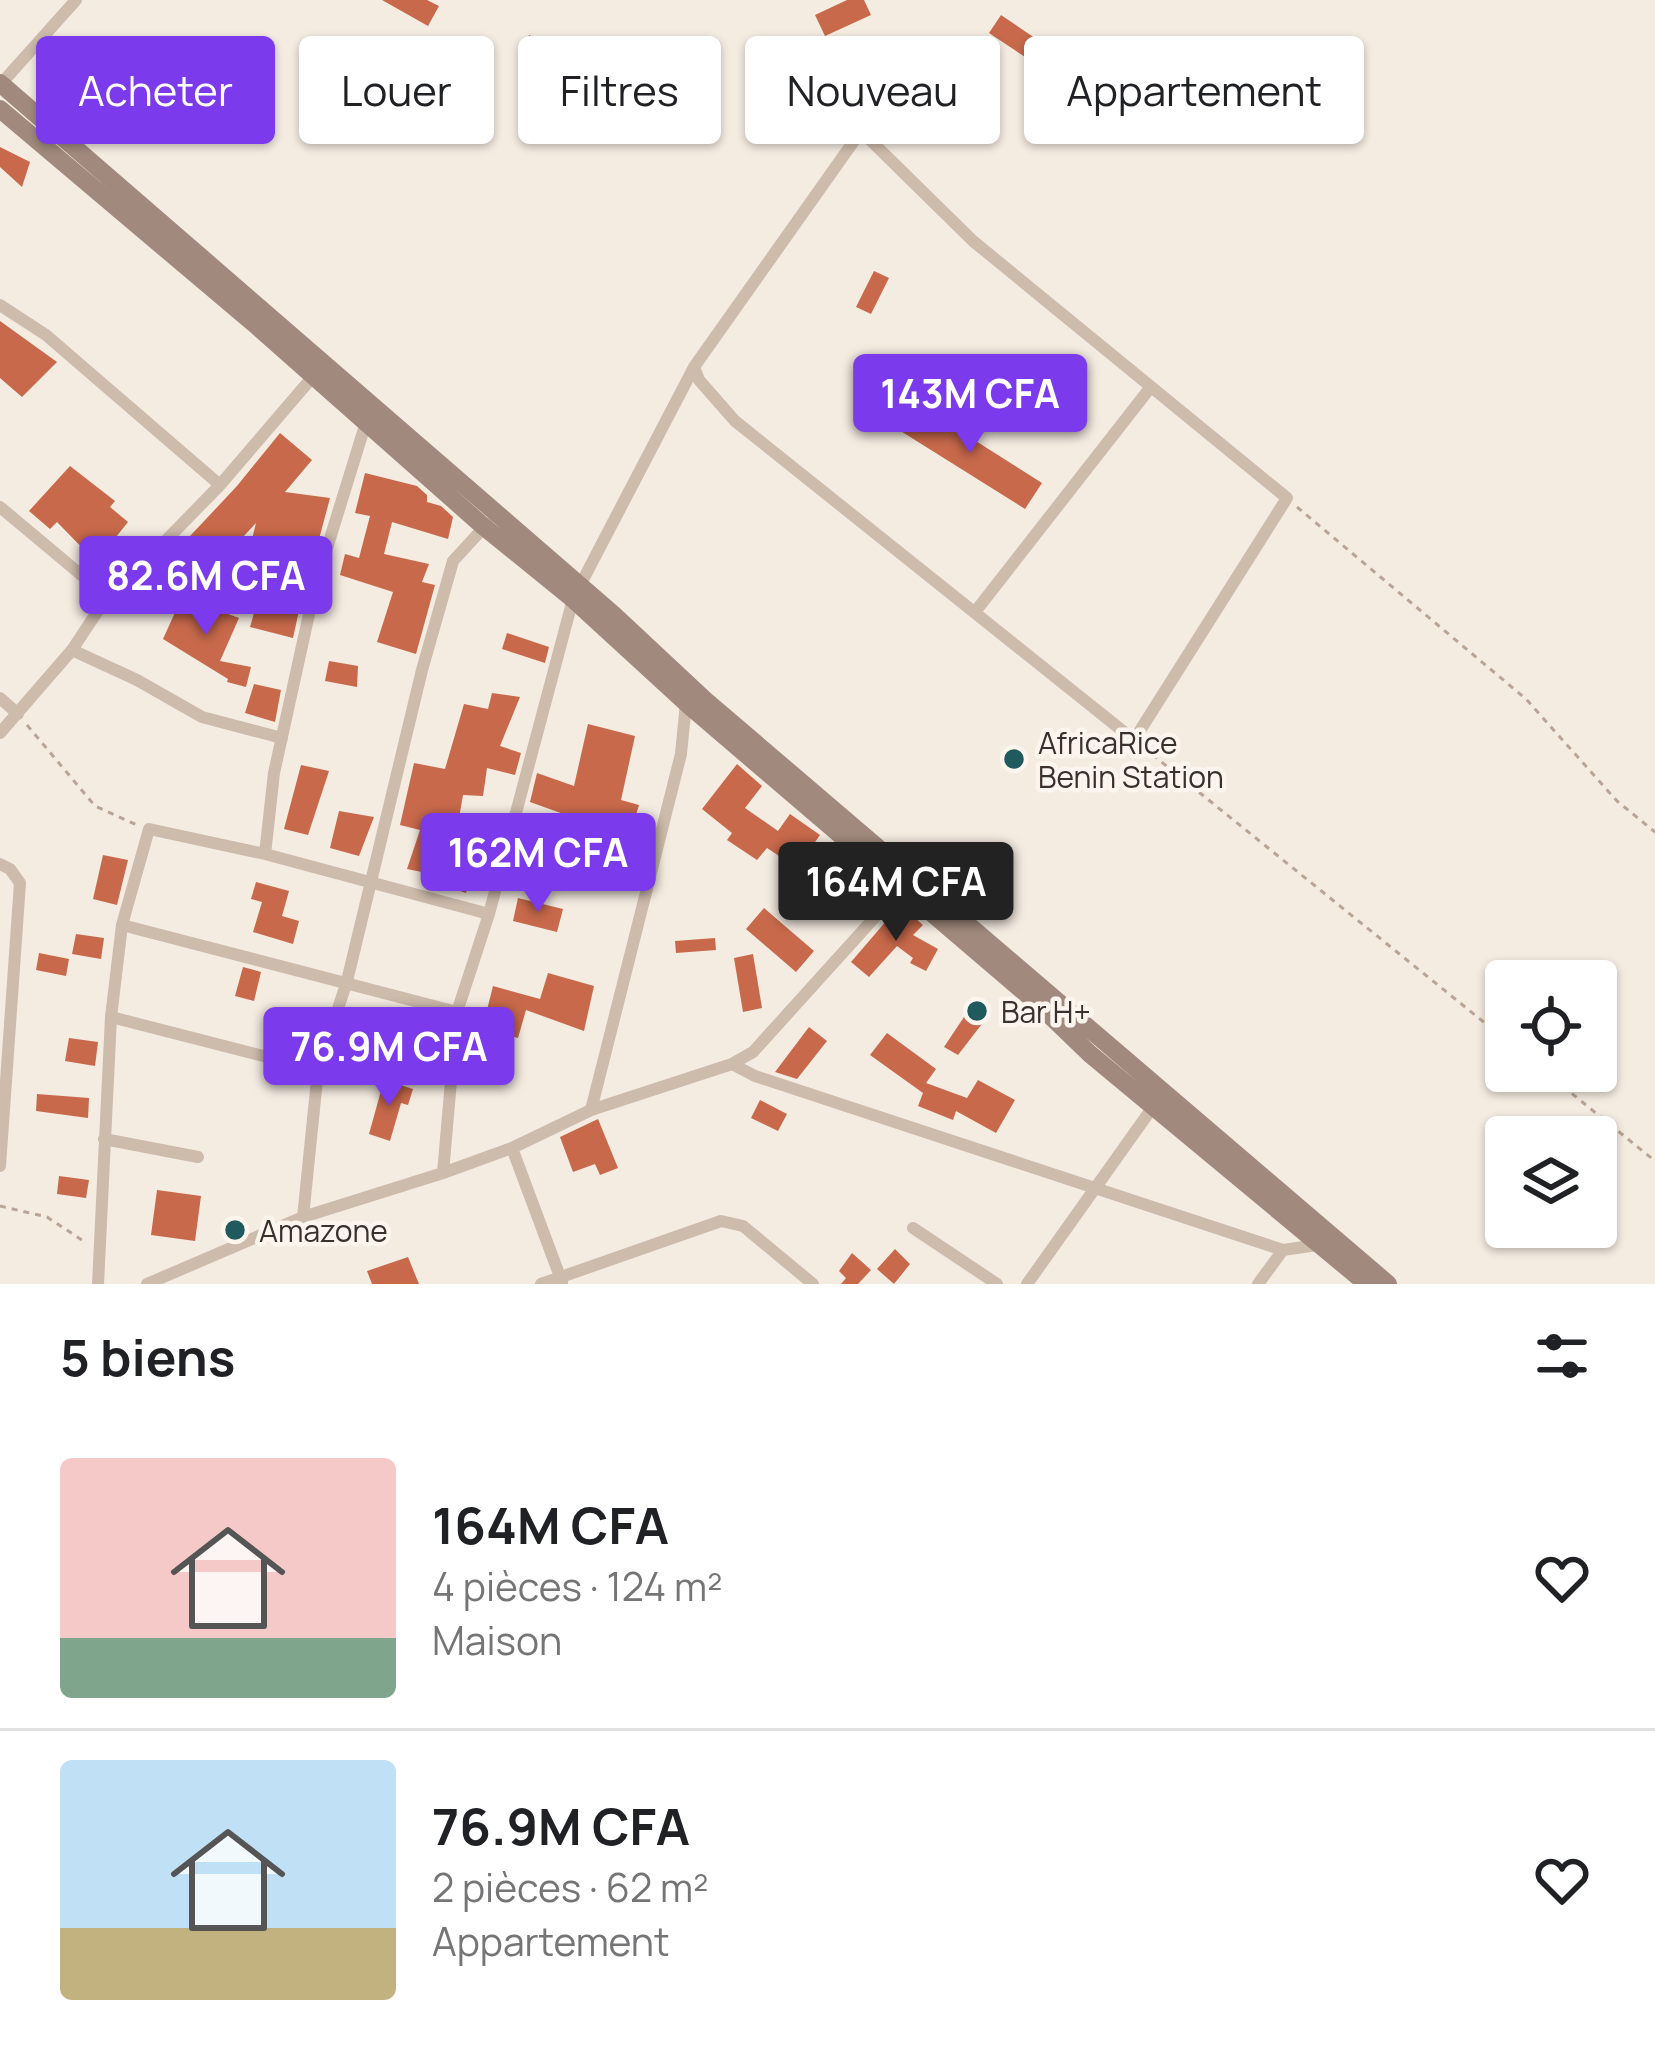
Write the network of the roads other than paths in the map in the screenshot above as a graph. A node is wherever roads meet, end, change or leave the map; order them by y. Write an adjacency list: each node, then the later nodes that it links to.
1 (76, 0): 2 (street)
2 (0, 84): 6 (main road)
3 (0, 109): 6 (main road)
4 (0, 305): 9 (street)
5 (694, 367): 7 (street); 12 (street); 14 (street)
6 (319, 371): 8 (main road); 9 (street)
7 (1150, 388): 14 (street); 14 (street)
8 (369, 415): 11 (main road); 20 (street)
9 (220, 485): 13 (street)
10 (0, 508): 13 (street)
11 (490, 521): 12 (main road); 24 (street)
12 (576, 592): 17 (main road); 25 (street)
13 (110, 598): 15 (street)
14 (975, 612)
15 (72, 650): 18 (street); 20 (street)
16 (0, 698): 18 (street)
17 (691, 698): 23 (main road); 33 (street)
18 (18, 714): 19 (street)
19 (0, 734)
20 (282, 738): 21 (street)
21 (265, 854): 24 (street); 26 (street)
22 (0, 864): 37 (street)
23 (908, 882): 30 (street); 32 (main road)
24 (372, 884): 25 (street); 27 (street)
25 (489, 914): 28 (street)
26 (122, 925): 27 (street); 29 (street)
27 (347, 981): 28 (street); 31 (street)
28 (457, 1012): 38 (street)
29 (112, 1017): 31 (street); 34 (street)
30 (732, 1064): 33 (street); 39 (street)
31 (318, 1070): 40 (street)
32 (1161, 1098): 39 (street); 42 (main road)
33 (591, 1110): 35 (street)
34 (104, 1139): 36 (street); 46 (street)
35 (512, 1148): 38 (street); 45 (street)
36 (198, 1157)
37 (0, 1166)
38 (443, 1174): 40 (street)
39 (1094, 1189): 43 (street); 51 (street)
40 (302, 1217): 44 (street)
41 (913, 1228): 50 (street)
42 (1328, 1239): 43 (street); 53 (main road); 54 (main road)
43 (1283, 1250): 52 (street)
44 (175, 1279): 47 (street)
45 (562, 1280): 48 (street); 49 (street)
46 (98, 1284)
47 (148, 1284)
48 (541, 1284)
49 (813, 1284)
50 (998, 1284)
51 (1027, 1284)
52 (1258, 1284)
53 (1367, 1284)
54 (1388, 1284)

